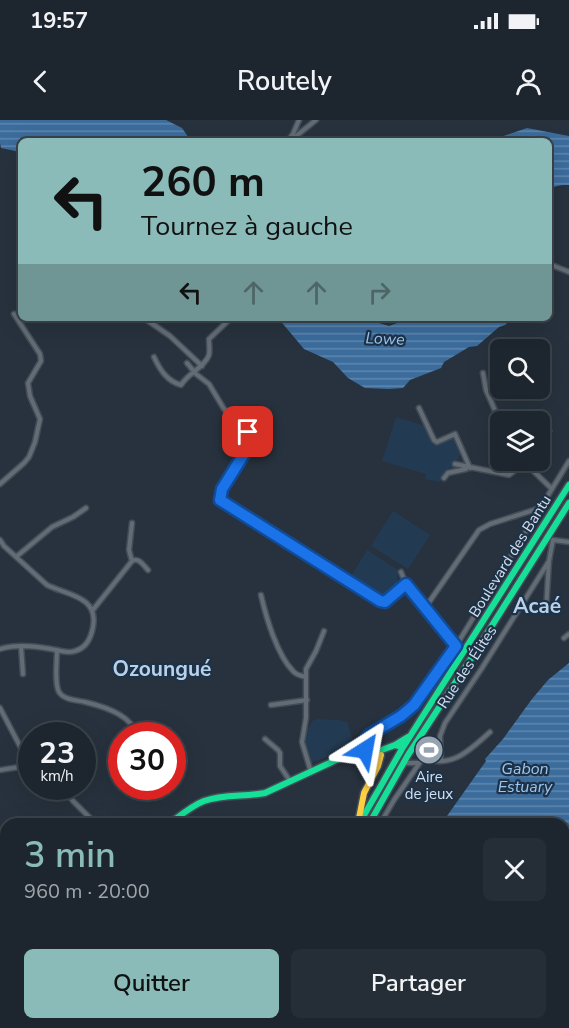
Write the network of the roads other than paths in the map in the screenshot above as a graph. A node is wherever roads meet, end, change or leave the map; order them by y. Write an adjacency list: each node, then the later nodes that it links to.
1 (299, 120): 3 (street)
2 (316, 120): 4 (street)
3 (291, 138)
4 (293, 138)
5 (552, 265): 6 (street)
6 (569, 272)
7 (14, 314): 8 (street)
8 (18, 320)
9 (19, 321): 25 (street)
10 (148, 321): 14 (street)
11 (228, 321): 14 (street)
12 (154, 357): 15 (street)
13 (187, 363): 15 (street)
14 (202, 366): 15 (street)
15 (194, 372): 40 (street)
16 (483, 373): 18 (street)
17 (418, 408): 21 (street)
18 (495, 411)
19 (569, 461): 27 (street)
20 (455, 464): 21 (street)
21 (470, 468): 22 (street); 24 (street)
22 (513, 471)
23 (533, 471): 27 (street)
24 (444, 478)
25 (0, 484)
26 (569, 485): 59 (main road, Boulevard des Bantu)
27 (552, 489): 30 (street)
28 (569, 503): 32 (main road, Boulevard des Bantu)
29 (86, 508): 35 (street)
30 (540, 508): 42 (street); 49 (street)
31 (132, 523): 36 (street)
32 (550, 539): 34 (street); 37 (street); 60 (main road, Boulevard des Bantu)
33 (0, 540): 35 (street)
34 (569, 542)
35 (16, 557): 44 (street)
36 (132, 561): 38 (street); 44 (street)
37 (549, 561): 43 (street); 69 (street, Rue des Élites)
38 (148, 570)
39 (401, 572): 40 (street)
40 (406, 584): 42 (street)
41 (261, 595): 53 (street)
42 (425, 608): 49 (street)
43 (546, 610)
44 (93, 611): 51 (street)
45 (324, 632): 53 (street)
46 (569, 634): 47 (street)
47 (564, 638)
48 (21, 646): 50 (street); 51 (street); 52 (street)
49 (456, 646): 65 (street)
50 (0, 649)
51 (57, 650): 57 (street)
52 (23, 674)
53 (306, 677): 54 (street)
54 (307, 700): 55 (street); 74 (street)
55 (271, 705)
56 (0, 708): 62 (street)
57 (128, 722)
58 (490, 732): 69 (street)
59 (412, 735): 63 (main road); 64 (main road, Boulevard des Bantu)
60 (420, 737): 67 (main road, Boulevard des Bantu); 68 (main road)
61 (265, 739): 75 (street)
62 (18, 742)
63 (395, 745): 64 (main road); 65 (main road)
64 (402, 749): 67 (main road); 70 (main road, Boulevard des Bantu)
65 (367, 751): 66 (main road); 74 (main road)
66 (381, 755): 70 (main road); 79 (main road)
67 (408, 755): 68 (street); 71 (main road, Boulevard des Bantu)
68 (421, 761): 69 (street); 71 (street); 82 (street)
69 (441, 761)
70 (394, 762): 71 (main road); 80 (main road, Boulevard des Bantu)
71 (404, 763): 81 (main road, Boulevard des Bantu)
72 (18, 767): 73 (street)
73 (0, 770)
74 (311, 772): 75 (main road)
75 (290, 782): 78 (main road)
76 (72, 800): 77 (street)
77 (90, 818)
78 (177, 818)
79 (359, 818)
80 (361, 818)
81 (372, 818)
82 (384, 818)

